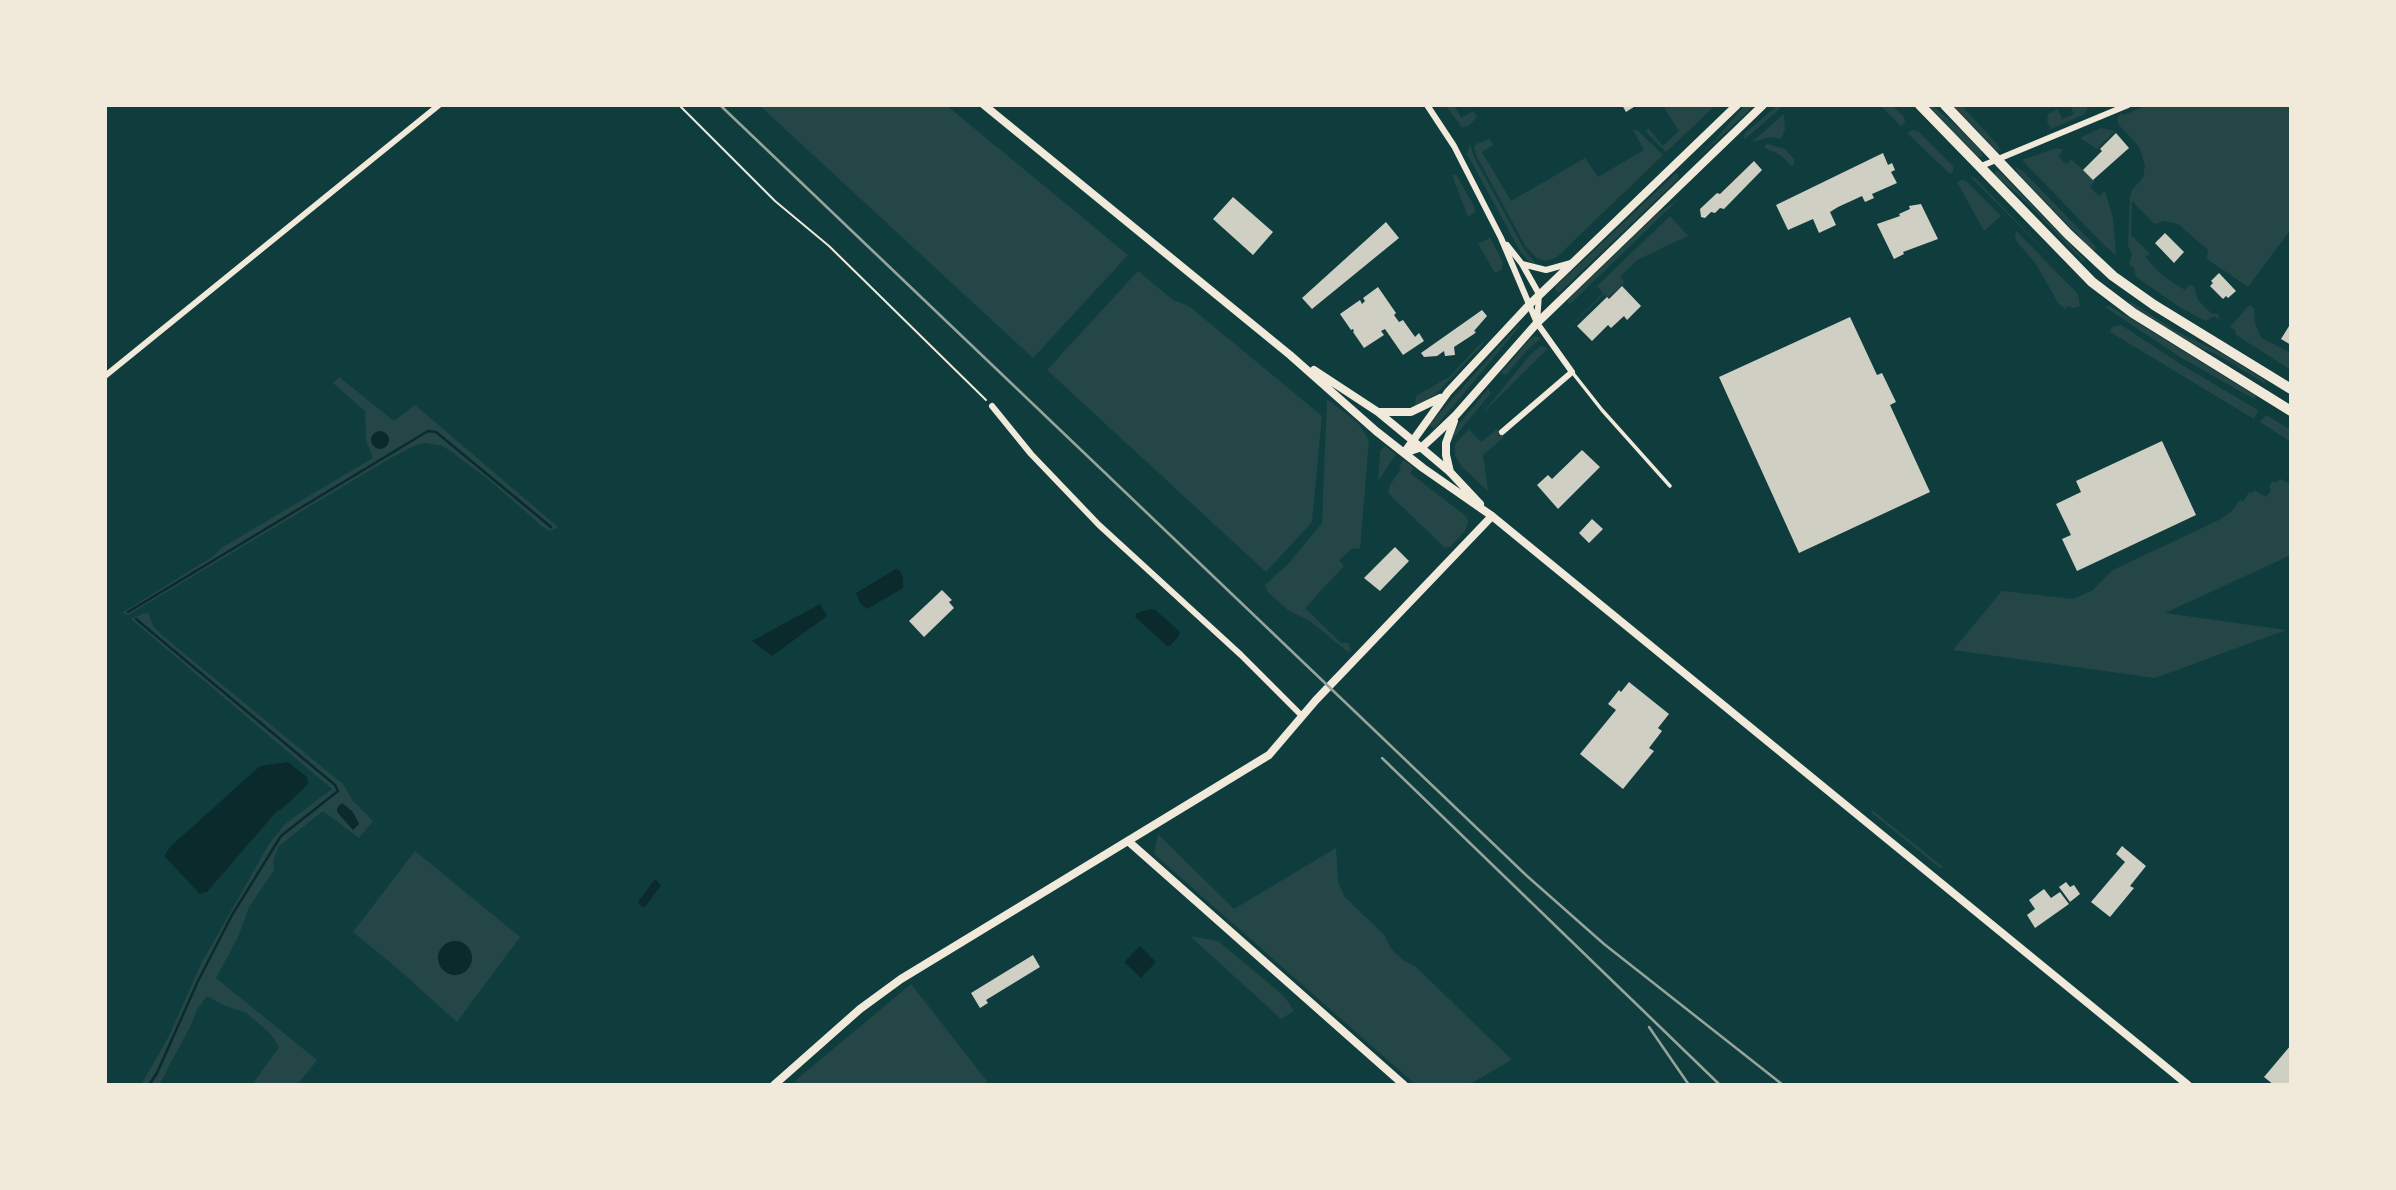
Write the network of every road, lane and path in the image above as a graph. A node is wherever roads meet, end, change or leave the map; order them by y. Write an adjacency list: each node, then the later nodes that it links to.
1 (439, 105): 20 (street)
2 (679, 105): 23 (path)
3 (984, 105): 18 (street)
4 (1427, 105): 12 (street)
5 (1737, 105): 13 (street)
6 (1763, 105): 17 (street)
7 (1920, 105): 11 (main road)
8 (1945, 105): 10 (main road)
9 (2128, 105): 10 (street)
10 (1998, 160): 11 (street); 21 (main road)
11 (1979, 167): 24 (main road)
12 (1501, 238): 14 (street); 16 (street)
13 (1571, 263): 14 (street); 15 (street)
14 (1522, 264): 15 (street)
15 (1539, 294): 16 (street); 17 (street)
16 (1529, 305): 17 (street); 22 (street)
17 (1536, 323): 19 (street); 26 (street)
18 (1290, 355): 25 (street); 30 (street)
19 (1572, 372): 27 (street); 32 (lane)
20 (105, 376)
21 (2291, 389)
22 (1448, 393): 25 (street); 28 (street)
23 (992, 406): 34 (street)
24 (2291, 411)
25 (1378, 412): 28 (street)
26 (1456, 415): 29 (street); 31 (street)
27 (1502, 432)
28 (1412, 440): 29 (street); 30 (street)
29 (1422, 447): 30 (street); 31 (street)
30 (1404, 453): 33 (street)
31 (1450, 472): 33 (street)
32 (1670, 486)
33 (1492, 516): 34 (street); 38 (street)
34 (1302, 716): 35 (street)
35 (1128, 841): 36 (street); 37 (street)
36 (774, 1085)
37 (1404, 1085)
38 (2188, 1085)

